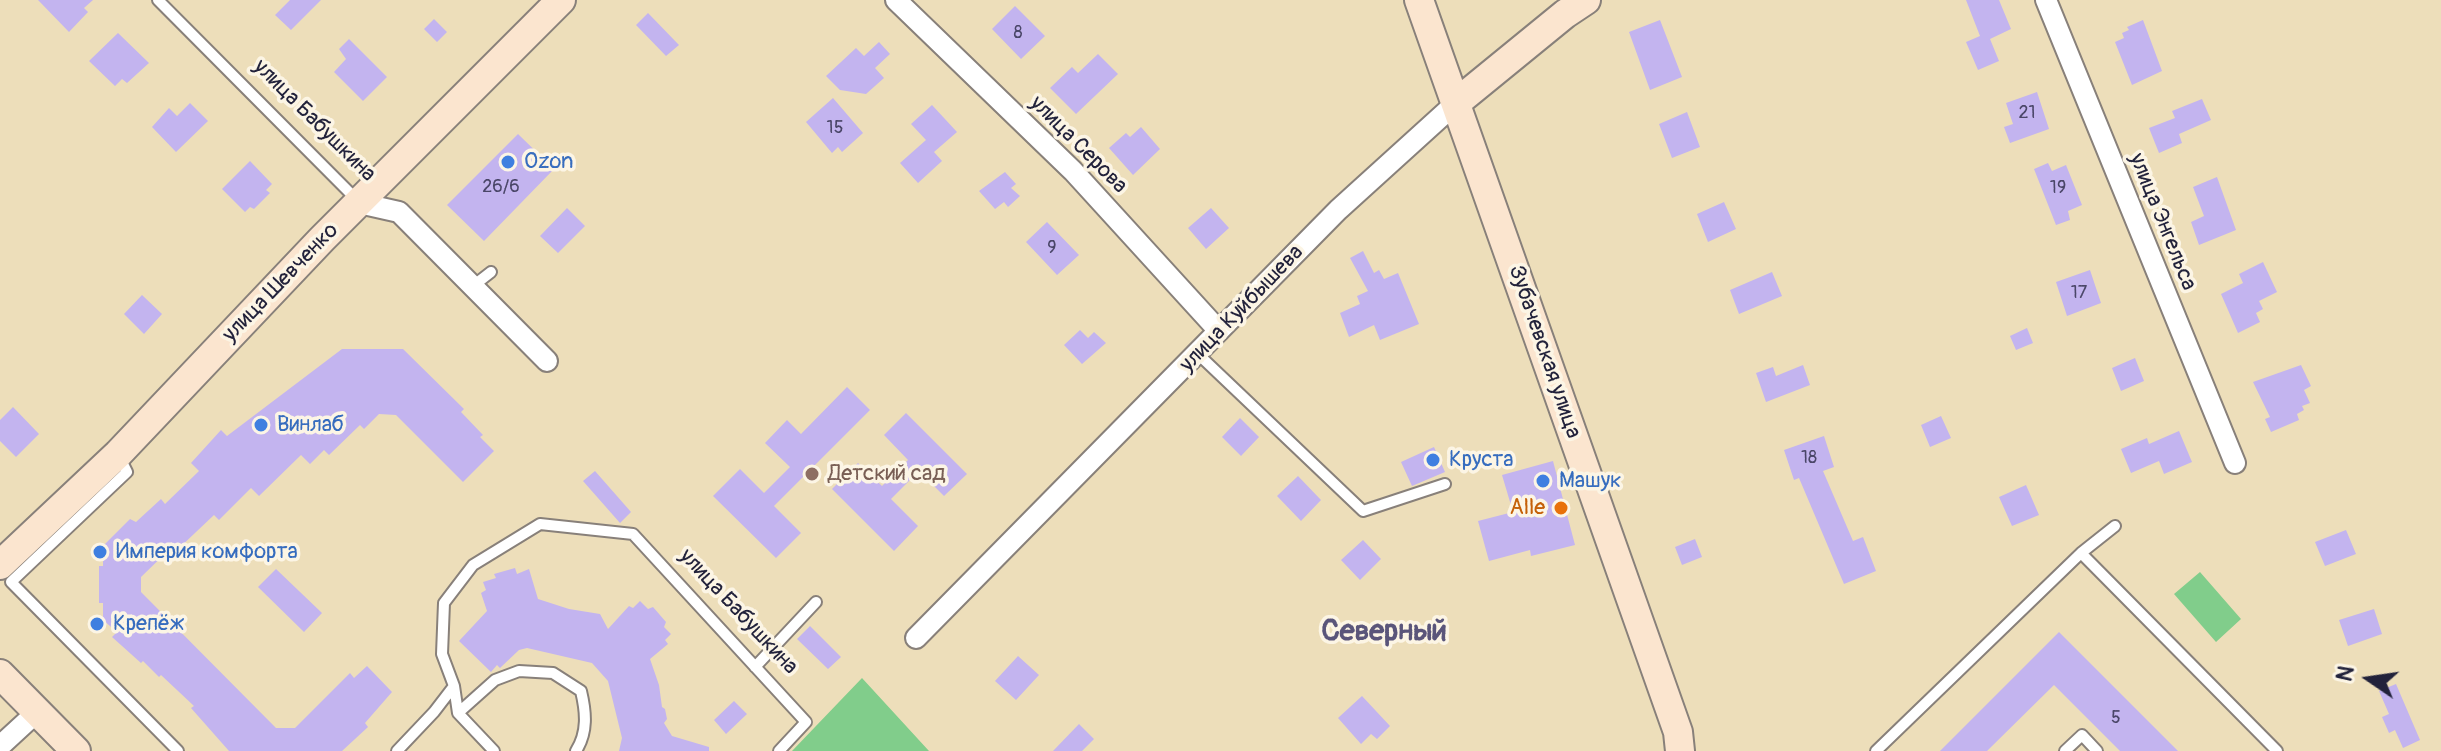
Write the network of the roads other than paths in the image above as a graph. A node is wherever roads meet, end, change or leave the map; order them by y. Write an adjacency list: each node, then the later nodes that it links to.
1 (158, 0): 8 (lane, улица Бабушкина)
2 (561, 0): 8 (street, улица Шевченко)
3 (896, 0): 11 (street, улица Серова)
4 (1419, 0): 7 (street, Зубачевская улица)
5 (1586, 0): 7 (street, улица Куйбышева)
6 (2046, 0): 15 (street, улица Энгельса)
7 (1456, 103): 11 (street, улица Куйбышева); 34 (street, Зубачевская улица)
8 (359, 203): 10 (street, улица Бабушкина); 14 (street, улица Шевченко)
9 (491, 272): 10 (lane)
10 (473, 286): 13 (street, улица Бабушкина)
11 (1219, 331): 12 (street, улица Куйбышева)
12 (1198, 354): 16 (lane); 21 (street, улица Куйбышева)
13 (547, 361)
14 (118, 454): 19 (street, улица Шевченко); 29 (lane)
15 (2235, 463)
16 (1445, 484)
17 (2115, 526): 18 (lane)
18 (2081, 553): 35 (lane); 38 (lane)
19 (0, 565)
20 (816, 602): 22 (lane)
21 (916, 638)
22 (755, 667): 24 (lane, улица Бабушкина); 33 (lane, улица Бабушкина)
23 (0, 674): 25 (street)
24 (454, 686): 26 (lane); 30 (lane)
25 (37, 712): 27 (street); 28 (street)
26 (458, 713): 31 (lane); 32 (lane)
27 (0, 746)
28 (76, 751)
29 (178, 751)
30 (397, 751)
31 (494, 751)
32 (576, 751)
33 (779, 751)
34 (1680, 751)
35 (1876, 751)
36 (2065, 751): 37 (lane)
37 (2097, 751)
38 (2277, 751)

